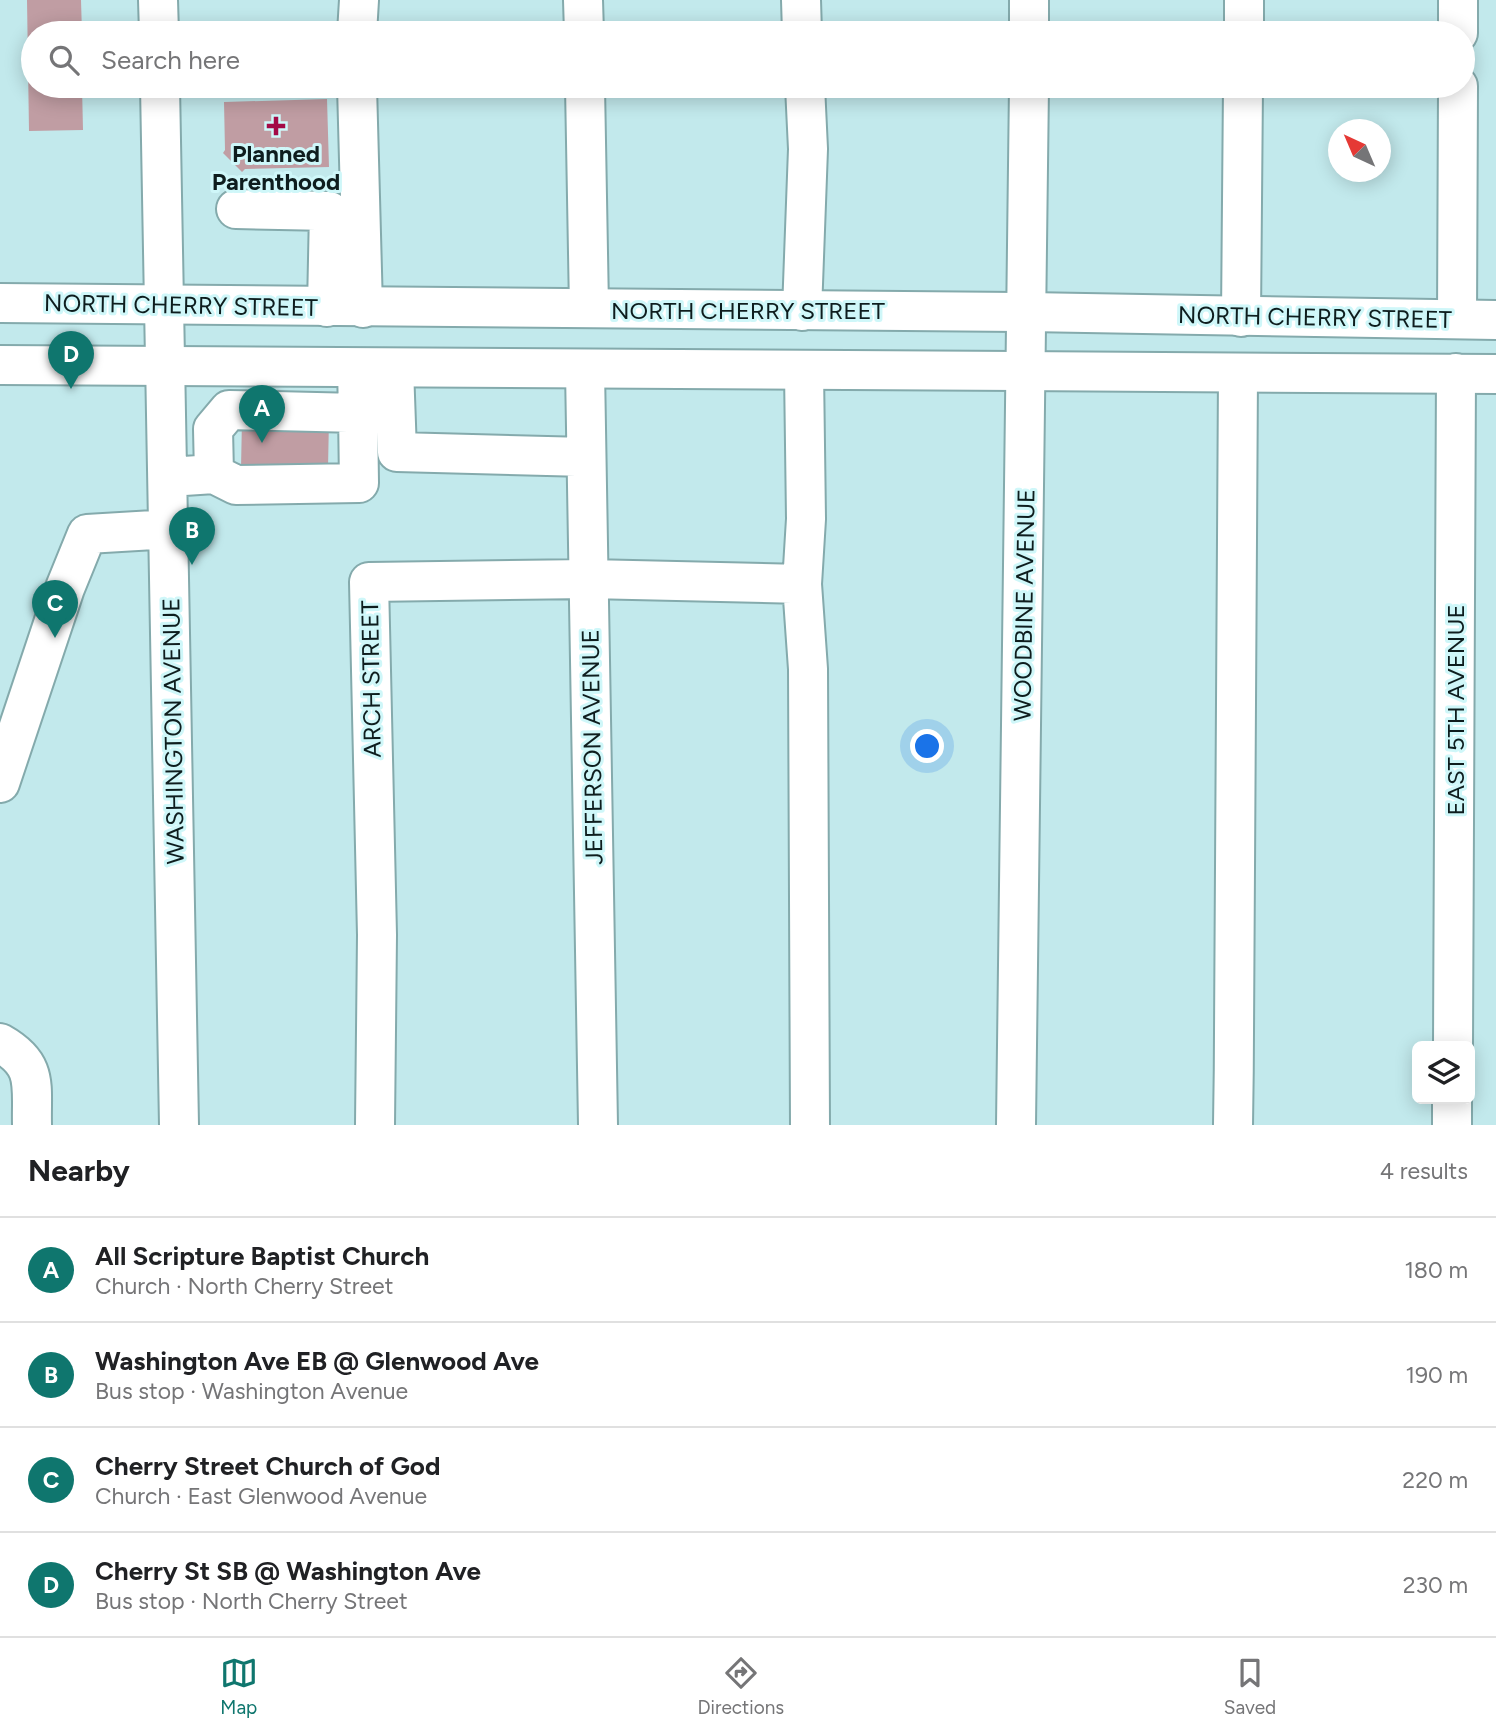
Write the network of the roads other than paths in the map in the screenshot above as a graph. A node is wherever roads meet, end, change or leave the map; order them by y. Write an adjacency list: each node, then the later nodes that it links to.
1 (158, 0): 8 (street)
2 (359, 0): 9 (street)
3 (583, 0): 10 (street)
4 (801, 0): 11 (street)
5 (1029, 0): 12 (street)
6 (1244, 0): 13 (street)
7 (1458, 0): 14 (street)
8 (159, 21)
9 (358, 21)
10 (584, 21)
11 (802, 21)
12 (1029, 21)
13 (1244, 21)
14 (1458, 21)
15 (160, 98): 24 (street, WASHINGTON AVENUE)
16 (356, 98): 25 (street)
17 (585, 98): 26 (street)
18 (806, 98): 27 (street)
19 (1029, 98): 28 (street, WOODBINE AVENUE)
20 (1243, 98): 29 (street)
21 (1458, 98): 30 (street)
22 (236, 209): 25 (street)
23 (0, 303): 24 (street, NORTH CHERRY STREET)
24 (166, 304): 25 (street, NORTH CHERRY STREET); 33 (street, WASHINGTON AVENUE)
25 (345, 307): 26 (street, NORTH CHERRY STREET)
26 (589, 309): 27 (street, NORTH CHERRY STREET)
27 (802, 311): 28 (street, NORTH CHERRY STREET)
28 (1028, 312): 29 (street, NORTH CHERRY STREET); 37 (street, WOODBINE AVENUE)
29 (1241, 317): 30 (street, NORTH CHERRY STREET)
30 (1457, 320): 31 (street, NORTH CHERRY STREET)
31 (1496, 320)
32 (0, 365): 33 (street)
33 (167, 366): 34 (street); 44 (street, WASHINGTON AVENUE)
34 (376, 368): 35 (street); 41 (street); 42 (street)
35 (584, 370): 36 (street); 42 (street, JEFFERSON AVENUE)
36 (804, 370): 37 (street); 47 (street)
37 (1027, 371): 39 (street); 57 (street, WOODBINE AVENUE)
38 (1456, 373): 39 (street); 40 (street); 49 (street, EAST 5TH AVENUE)
39 (1238, 374): 58 (street)
40 (1496, 374)
41 (358, 413): 43 (street); 43 (street)
42 (586, 457): 46 (street, JEFFERSON AVENUE)
43 (214, 474): 44 (street)
44 (169, 477): 45 (street, WASHINGTON AVENUE)
45 (170, 529): 48 (street); 53 (street, WASHINGTON AVENUE)
46 (589, 579): 47 (street, ARCH STREET); 54 (street, ARCH STREET); 55 (street, JEFFERSON AVENUE)
47 (802, 584): 56 (street)
48 (0, 783)
49 (1453, 1041)
50 (0, 1043): 52 (street)
51 (1452, 1104): 59 (street)
52 (32, 1125)
53 (179, 1125)
54 (375, 1125)
55 (598, 1125)
56 (810, 1125)
57 (1016, 1125)
58 (1233, 1125)
59 (1452, 1125)

